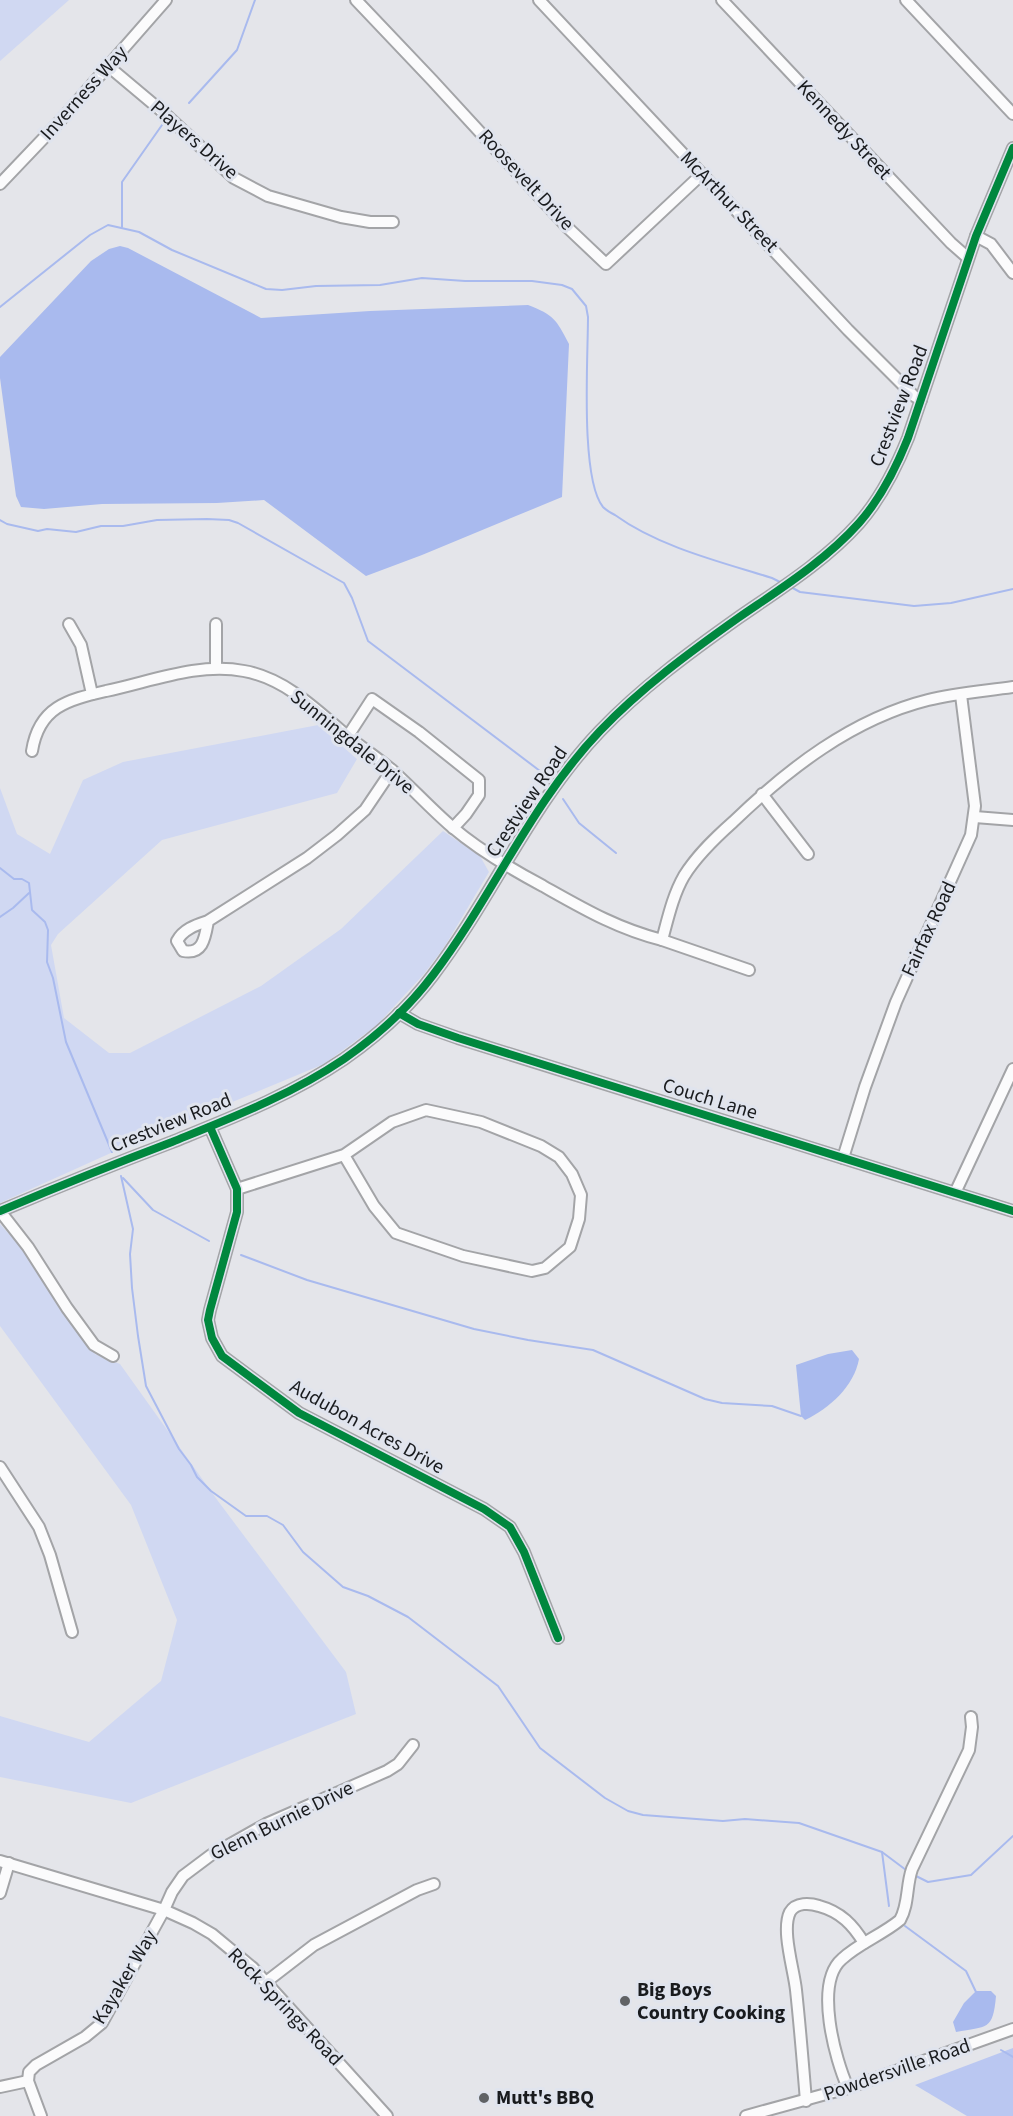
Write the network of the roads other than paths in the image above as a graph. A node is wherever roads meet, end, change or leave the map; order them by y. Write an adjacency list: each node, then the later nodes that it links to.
1 (166, 0): 6 (street, Inverness Way)
2 (356, 0): 9 (street, Roosevelt Drive)
3 (539, 0): 9 (street, McArthur Street)
4 (722, 0): 13 (street, Kennedy Street)
5 (906, 0): 7 (street)
6 (108, 66): 10 (street, Inverness Way); 11 (street, Players Drive)
7 (1013, 114)
8 (1013, 148): 12 (street, Crestview Road)
9 (702, 174): 15 (street, McArthur Street)
10 (0, 184)
11 (393, 222)
12 (976, 236): 13 (street, Crestview Road); 14 (street)
13 (968, 258): 15 (street, Crestview Road)
14 (1013, 273)
15 (921, 400): 30 (street, Crestview Road)
16 (69, 624): 20 (street)
17 (216, 624): 18 (street)
18 (216, 668): 20 (street, Sunningdale Drive); 22 (street, Sunningdale Drive)
19 (1013, 687): 21 (street)
20 (92, 694): 23 (street, Sunningdale Drive)
21 (961, 695): 25 (street); 26 (street, Fairfax Road)
22 (348, 736): 24 (street, Sunningdale Drive); 28 (street)
23 (32, 751)
24 (392, 770): 28 (street, Sunningdale Drive); 31 (street)
25 (762, 794): 29 (street); 32 (street)
26 (975, 817): 27 (street); 38 (street, Fairfax Road)
27 (1013, 820)
28 (453, 828): 30 (street, Sunningdale Drive)
29 (808, 854)
30 (504, 864): 32 (street, Sunningdale Drive); 34 (street, Crestview Road)
31 (208, 921)
32 (662, 940): 33 (street, Sunningdale Drive)
33 (749, 970)
34 (399, 1013): 36 (street, Crestview Road); 38 (street, Couch Lane)
35 (1012, 1072): 40 (street)
36 (210, 1126): 39 (street, Audubon Acres Drive); 41 (street, Crestview Road)
37 (344, 1155): 37 (street); 39 (street)
38 (843, 1158): 40 (street, Couch Lane)
39 (237, 1189): 46 (street, Audubon Acres Drive)
40 (955, 1193): 42 (street, Couch Lane)
41 (0, 1211): 43 (street)
42 (1013, 1211)
43 (113, 1356)
44 (0, 1467): 45 (street)
45 (72, 1632)
46 (558, 1638)
47 (971, 1717): 53 (street)
48 (413, 1745): 52 (street, Glenn Burnie Drive)
49 (4, 1862): 51 (street); 52 (street, Rock Springs Road)
50 (434, 1884): 54 (street)
51 (0, 1893)
52 (164, 1910): 54 (street, Rock Springs Road); 56 (street, Kayaker Way)
53 (864, 1943): 58 (street); 59 (street)
54 (266, 1982): 61 (street, Rock Springs Road)
55 (1013, 2029): 58 (street, Powdersville Road)
56 (28, 2081): 57 (street); 60 (street)
57 (0, 2087)
58 (848, 2088): 59 (street, Powdersville Road)
59 (806, 2101): 62 (street, Powdersville Road)
60 (41, 2116)
61 (387, 2116)
62 (746, 2116)

